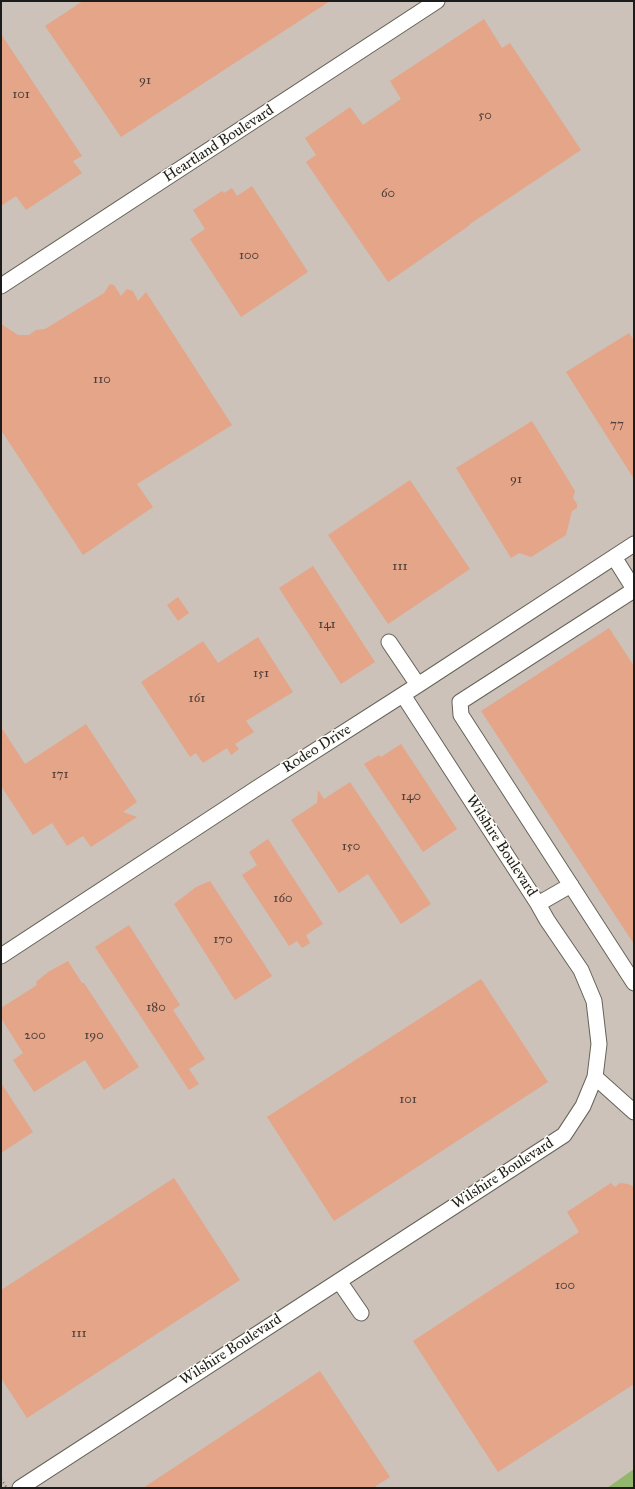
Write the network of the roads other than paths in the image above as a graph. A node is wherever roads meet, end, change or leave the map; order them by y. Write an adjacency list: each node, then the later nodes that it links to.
1 (437, 1): 2 (street, Heartland Boulevard)
2 (1, 286)
3 (634, 544): 4 (street, Rodeo Drive)
4 (614, 557): 5 (street); 7 (street, Rodeo Drive)
5 (634, 589): 9 (street)
6 (389, 642): 7 (street)
7 (418, 685): 8 (street, Rodeo Drive)
8 (403, 695): 10 (street, Wilshire Boulevard); 11 (street, Rodeo Drive)
9 (571, 885): 10 (street); 12 (street)
10 (538, 904): 13 (street, Wilshire Boulevard)
11 (1, 956)
12 (634, 982)
13 (595, 1076): 14 (street); 15 (street, Wilshire Boulevard)
14 (634, 1112)
15 (339, 1281): 16 (street); 17 (street, Wilshire Boulevard)
16 (361, 1313)
17 (20, 1488)

